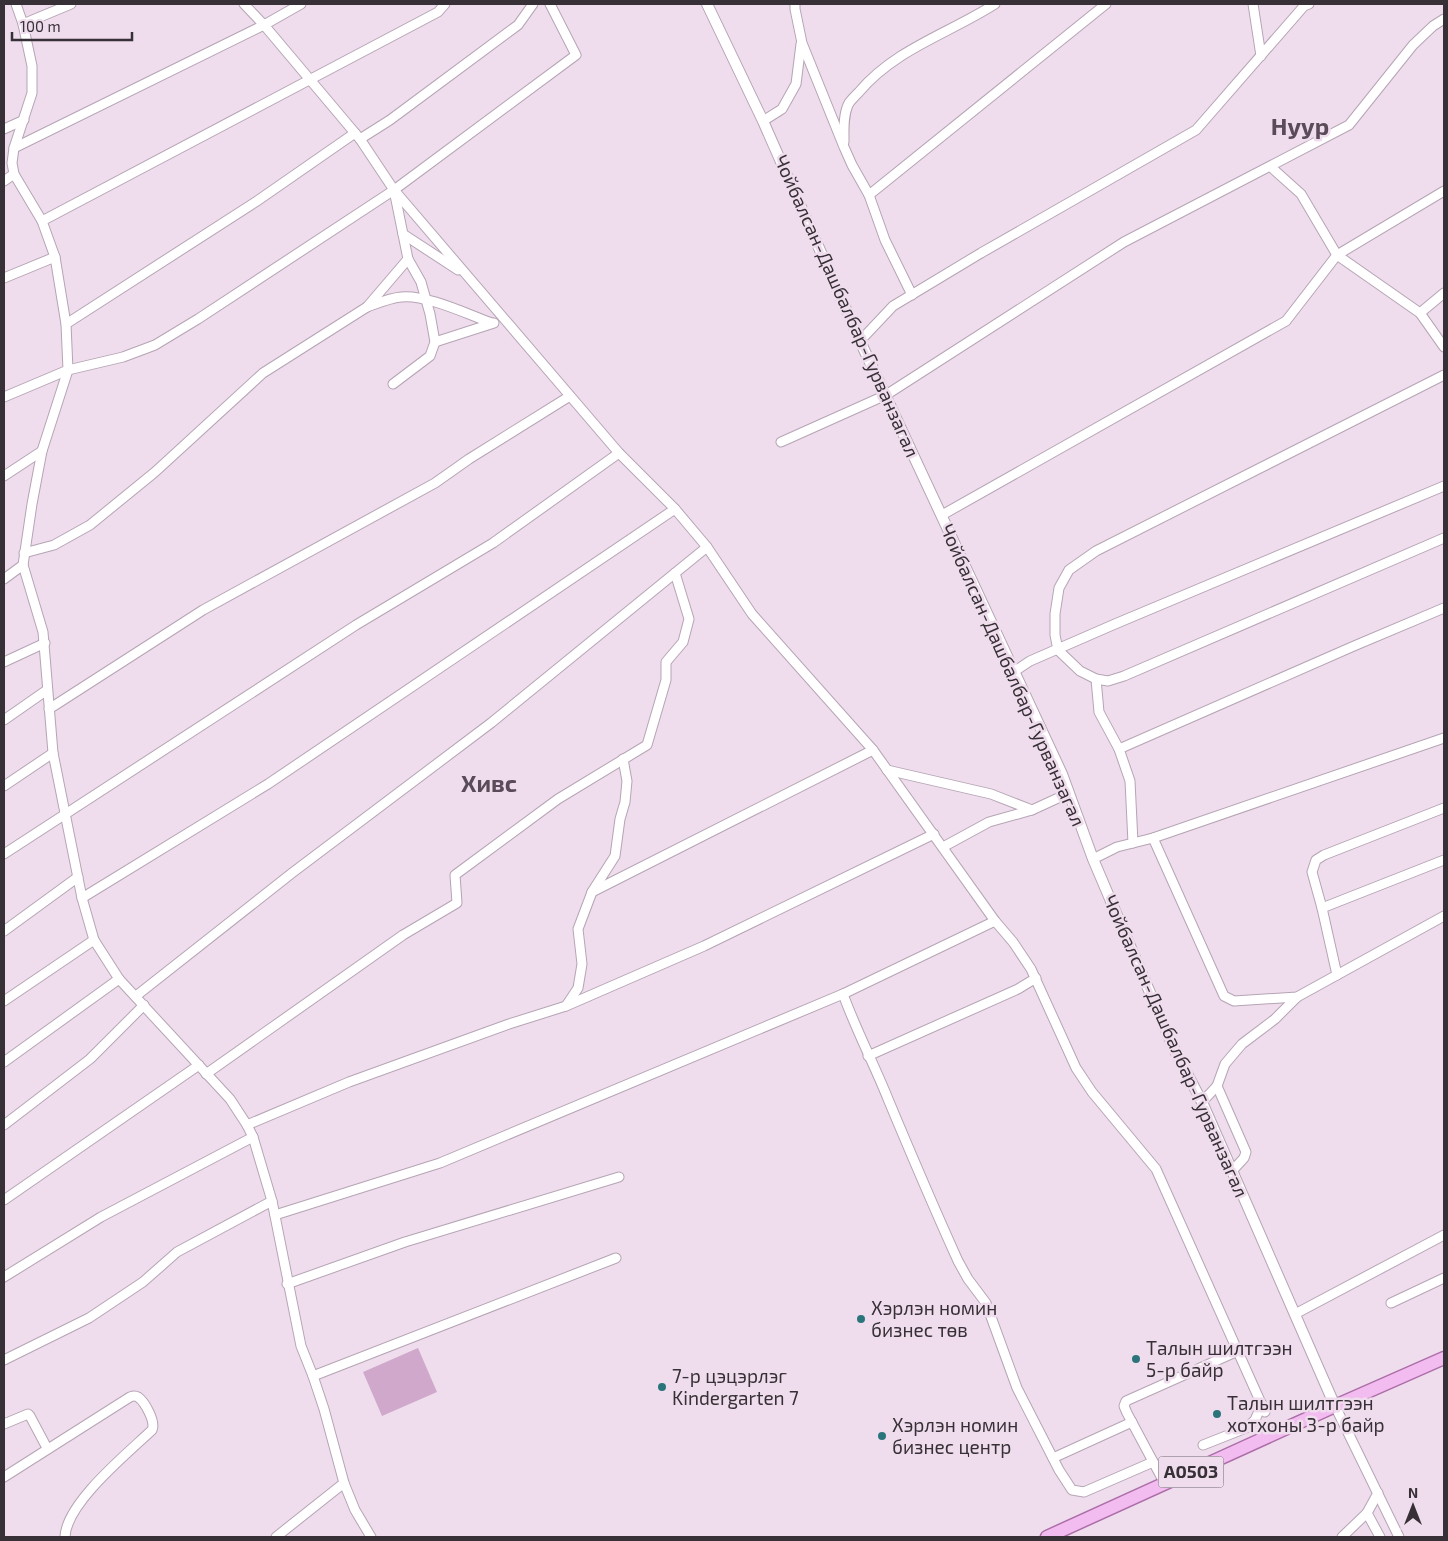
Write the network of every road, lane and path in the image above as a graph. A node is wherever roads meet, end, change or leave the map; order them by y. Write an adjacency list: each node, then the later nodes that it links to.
1 (16, 4): 15 (street)
2 (71, 4): 15 (street)
3 (244, 4): 16 (street)
4 (301, 4): 16 (street)
5 (445, 4): 19 (street)
6 (533, 4): 23 (street)
7 (550, 4): 29 (street)
8 (707, 4): 21 (street, Чойбалсан-Дашбалбар-Гурванзагал)
9 (795, 4): 17 (street)
10 (995, 4): 24 (street)
11 (1106, 4): 31 (street)
12 (1253, 4): 18 (street)
13 (1309, 4): 18 (street)
14 (1444, 20): 26 (street)
15 (23, 24): 20 (street)
16 (264, 25): 19 (street); 25 (street)
17 (802, 43): 21 (street); 24 (street)
18 (1261, 56): 40 (street)
19 (310, 79): 23 (street); 32 (street)
20 (24, 120): 22 (street); 25 (street)
21 (763, 122): 47 (street, Чойбалсан-Дашбалбар-Гурванзагал)
22 (4, 129)
23 (358, 136): 29 (street); 46 (street)
24 (844, 147): 31 (street)
25 (14, 148): 27 (street)
26 (1271, 167): 34 (street); 54 (street)
27 (14, 174): 28 (street); 32 (street)
28 (4, 181)
29 (394, 190): 33 (street); 37 (street); 50 (street)
30 (1444, 191): 34 (street)
31 (869, 195): 40 (street)
32 (42, 221): 35 (street)
33 (403, 234): 36 (street); 37 (street)
34 (1337, 255): 43 (street); 62 (street)
35 (55, 257): 38 (street); 46 (street)
36 (408, 260): 41 (street); 42 (street)
37 (467, 275): 44 (street)
38 (4, 278)
39 (1444, 293): 43 (street)
40 (912, 295): 47 (street)
41 (426, 300): 42 (street); 45 (street); 48 (street)
42 (367, 307): 65 (street)
43 (1420, 313): 49 (street)
44 (505, 319): 45 (street); 53 (street)
45 (492, 323): 48 (street)
46 (66, 324): 50 (street)
47 (860, 341): 54 (street, Чойбалсан-Дашбалбар-Гурванзагал)
48 (435, 342): 52 (street)
49 (1444, 347)
50 (68, 370): 55 (street); 57 (street)
51 (1444, 375): 71 (street)
52 (393, 384)
53 (570, 396): 58 (street); 76 (street)
54 (886, 396): 56 (street); 62 (street, Чойбалсан-Дашбалбар-Гурванзагал)
55 (4, 397)
56 (781, 442)
57 (42, 451): 59 (street); 65 (street)
58 (619, 453): 61 (street); 88 (street)
59 (4, 476)
60 (1444, 486): 71 (street)
61 (675, 509): 64 (street); 98 (street)
62 (942, 515): 73 (street, Чойбалсан-Дашбалбар-Гурванзагал)
63 (1444, 538): 74 (street)
64 (707, 547): 67 (street); 80 (street)
65 (24, 553): 66 (street)
66 (22, 565): 68 (street); 70 (street)
67 (675, 574): 82 (street); 108 (street)
68 (4, 579)
69 (1444, 608): 79 (street)
70 (45, 643): 72 (street); 75 (street)
71 (1058, 650): 73 (street); 74 (street)
72 (4, 662)
73 (1015, 671): 85 (street, Чойбалсан-Дашбалбар-Гурванзагал)
74 (1096, 679): 79 (street)
75 (47, 690): 76 (street); 77 (street)
76 (49, 709): 81 (street)
77 (4, 720)
78 (1444, 738): 90 (street)
79 (1119, 749): 91 (street)
80 (873, 750): 83 (street); 97 (street)
81 (54, 753): 84 (street); 88 (street)
82 (623, 759): 97 (street); 116 (street)
83 (887, 770): 87 (street); 89 (street)
84 (4, 786)
85 (1069, 793): 87 (street); 94 (street, Чойбалсан-Дашбалбар-Гурванзагал)
86 (1444, 808): 99 (street)
87 (1032, 810): 92 (street)
88 (64, 813): 93 (street); 96 (street)
89 (934, 834): 92 (street); 112 (street)
90 (1153, 838): 91 (street); 109 (street)
91 (1133, 843): 94 (street)
92 (943, 847): 101 (street)
93 (4, 854)
94 (1093, 859): 118 (street, Чойбалсан-Дашбалбар-Гурванзагал)
95 (1444, 860): 99 (street)
96 (78, 877): 98 (street); 102 (street)
97 (592, 892): 112 (street)
98 (82, 898): 103 (street)
99 (1322, 908): 104 (street)
100 (1444, 916): 104 (street)
101 (995, 921): 105 (street); 107 (street)
102 (4, 931)
103 (94, 940): 106 (street); 110 (street)
104 (1337, 975): 109 (street)
105 (1036, 978): 113 (street); 134 (street)
106 (120, 979): 108 (street); 114 (street)
107 (843, 994): 113 (street); 126 (street)
108 (136, 996): 111 (street)
109 (1296, 997): 117 (street)
110 (4, 1001)
111 (144, 1005): 115 (street); 120 (street)
112 (566, 1006): 119 (street)
113 (868, 1056): 143 (street)
114 (4, 1062)
115 (199, 1065): 116 (street); 124 (street)
116 (206, 1074): 119 (street)
117 (1217, 1086): 118 (street); 122 (street)
118 (1202, 1102): 122 (street, Чойбалсан-Дашбалбар-Гурванзагал)
119 (247, 1125): 121 (street)
120 (4, 1126)
121 (253, 1137): 125 (street); 129 (street)
122 (1232, 1171): 133 (street, Чойбалсан-Дашбалбар-Гурванзагал)
123 (619, 1177): 131 (street)
124 (4, 1200)
125 (272, 1201): 126 (street); 136 (street)
126 (275, 1215): 131 (street)
127 (1444, 1235): 133 (street)
128 (616, 1258): 137 (street)
129 (4, 1277)
130 (1444, 1278): 132 (street)
131 (287, 1284): 137 (street)
132 (1391, 1303)
133 (1295, 1314): 138 (street, Чойбалсан-Дашбалбар-Гурванзагал)
134 (1238, 1350): 139 (street); 141 (street)
135 (1444, 1358): 138 (main road, A0503)
136 (4, 1360)
137 (313, 1376): 146 (street)
138 (1335, 1406): 147 (main road, A0503); 148 (street)
139 (1132, 1422): 143 (street); 144 (street)
140 (4, 1424): 142 (street)
141 (1203, 1445)
142 (47, 1448): 145 (street); 150 (street)
143 (1053, 1458): 144 (street)
144 (1153, 1462): 147 (street)
145 (4, 1477)
146 (344, 1483): 151 (street); 152 (street)
147 (1165, 1484): 153 (main road, A0503)
148 (1378, 1493): 149 (street); 156 (street)
149 (1367, 1513): 154 (street); 155 (street)
150 (65, 1537)
151 (276, 1537)
152 (371, 1537)
153 (1047, 1537)
154 (1342, 1537)
155 (1380, 1537)
156 (1399, 1537)

